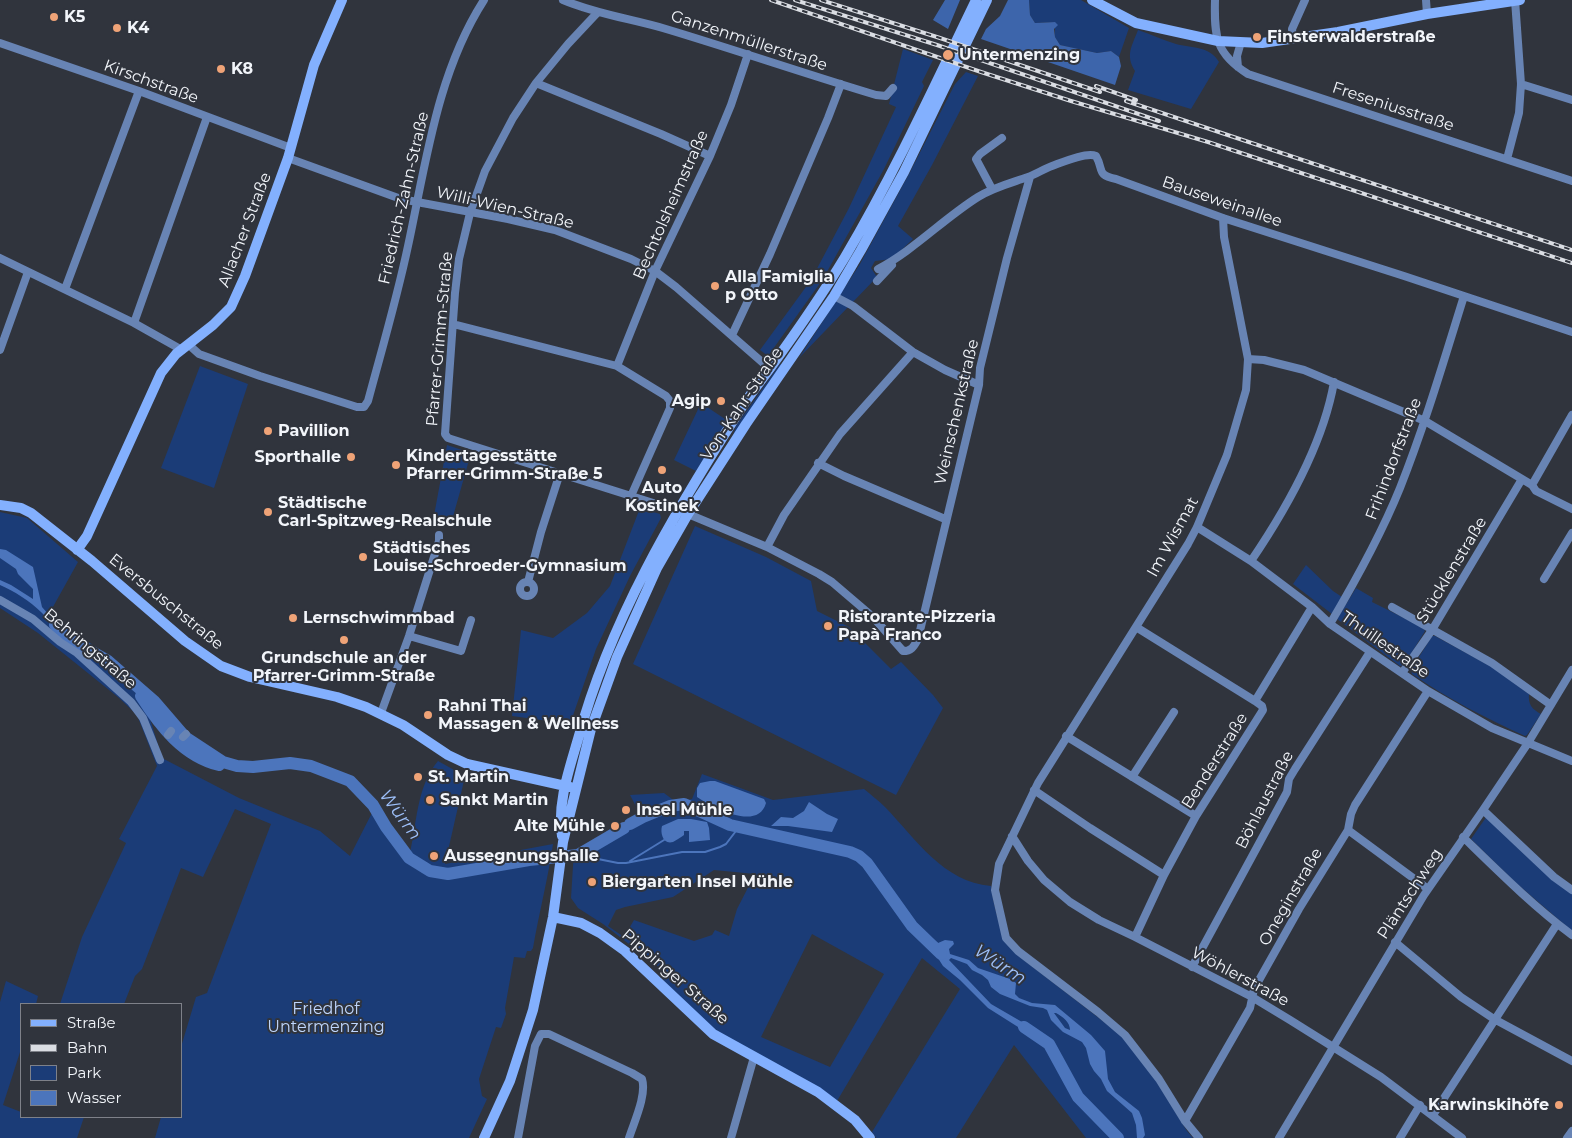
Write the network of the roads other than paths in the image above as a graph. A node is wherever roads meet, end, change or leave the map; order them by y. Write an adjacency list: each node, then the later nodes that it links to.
1 (342, 0): 27 (main road, Allacher Straße)
2 (484, 0): 33 (street, Friedrich-Zahn-Straße)
3 (563, 0): 11 (street, Ganzenmüllerstraße)
4 (976, 0): 54 (main road, Von-Kahr-Straße)
5 (987, 0): 43 (main road, Von-Kahr-Straße)
6 (1092, 0): 14 (main road)
7 (1215, 0): 14 (street)
8 (1305, 0): 13 (street)
9 (1426, 0): 12 (street)
10 (1516, 0): 12 (main road); 21 (street)
11 (598, 12): 17 (street, Ganzenmüllerstraße); 19 (street, Pfarrer-Grimm-Straße)
12 (1427, 14): 13 (main road)
13 (1293, 39): 15 (main road)
14 (1218, 41): 15 (main road); 18 (street, Freseniusstraße)
15 (1241, 42): 18 (street)
16 (0, 43): 23 (street, Kirschstraße)
17 (748, 54): 20 (street, Ganzenmüllerstraße); 28 (street, Bechtolsheimstraße)
18 (1238, 67): 29 (street, Freseniusstraße)
19 (536, 83): 28 (street); 34 (street, Pfarrer-Grimm-Straße)
20 (841, 84): 22 (street, Ganzenmüllerstraße); 48 (street, Ganzenmüllerstraße)
21 (1521, 84): 24 (street); 29 (street)
22 (893, 88)
23 (139, 91): 25 (street, Kirschstraße); 42 (street)
24 (1572, 100)
25 (207, 117): 27 (street, Kirschstraße); 45 (street)
26 (1002, 138): 32 (street)
27 (290, 153): 33 (street, Willi-Wien-Straße); 49 (main road, Allacher Straße)
28 (710, 156): 39 (street, Bechtolsheimstraße)
29 (1507, 159): 31 (street, Freseniusstraße)
30 (1030, 176): 32 (street, Bauseweinallee); 35 (street, Bauseweinallee); 56 (street, Weinschenkstraße)
31 (1572, 181)
32 (992, 189): 37 (street, Bauseweinallee)
33 (417, 203): 34 (street, Willi-Wien-Straße); 49 (street, Friedrich-Zahn-Straße)
34 (470, 213): 39 (street, Willi-Wien-Straße); 46 (street, Pfarrer-Grimm-Straße)
35 (1223, 218): 44 (street, Bauseweinallee); 52 (street, Im Wismat)
36 (0, 258): 40 (street)
37 (896, 259): 38 (street, Bauseweinallee); 41 (street, Bauseweinallee)
38 (878, 269)
39 (655, 271): 48 (street, Willi-Wien-Straße); 53 (street, Bechtolsheimstraße)
40 (28, 272): 42 (street); 50 (street)
41 (877, 281)
42 (65, 289): 45 (street)
43 (834, 296): 51 (street); 67 (main road, Von-Kahr-Straße)
44 (1464, 296): 47 (street, Bauseweinallee); 58 (street, Frihindorfstraße)
45 (134, 323): 49 (street)
46 (453, 324): 53 (street); 60 (street, Pfarrer-Grimm-Straße)
47 (1572, 332)
48 (732, 335): 54 (street, Willi-Wien-Straße)
49 (185, 348): 73 (main road, Allacher Straße)
50 (0, 350)
51 (913, 352): 56 (street); 59 (street)
52 (1248, 359): 55 (street); 69 (street, Im Wismat)
53 (617, 366): 63 (street)
54 (770, 368): 66 (main road, Von-Kahr-Straße)
55 (1334, 382): 58 (street); 74 (street)
56 (979, 386): 68 (street, Weinschenkstraße)
57 (1572, 415): 62 (street)
58 (1425, 421): 61 (street); 81 (street, Frihindorfstraße)
59 (818, 463): 68 (street); 72 (street)
60 (560, 473): 63 (street); 76 (street)
61 (1522, 479): 62 (street); 83 (street, Stücklenstraße)
62 (1532, 485): 65 (street)
63 (630, 496): 66 (street)
64 (0, 505): 73 (main road, Eversbuschstraße)
65 (1572, 509)
66 (677, 511): 67 (street); 98 (main road, Von-Kahr-Straße)
67 (688, 514): 72 (street); 99 (main road, Von-Kahr-Straße)
68 (946, 519): 72 (street, Weinschenkstraße)
69 (1197, 527): 74 (street, Thuillestraße); 82 (street, Im Wismat)
70 (1572, 533): 75 (street)
71 (439, 535): 84 (street)
72 (767, 547)
73 (78, 550): 92 (main road, Eversbuschstraße)
74 (1251, 561): 78 (street, Thuillestraße)
75 (1544, 579)
76 (528, 582)
77 (0, 600): 95 (street, Behringstraße)
78 (1312, 607): 81 (street, Thuillestraße); 89 (street, Benderstraße)
79 (1392, 607): 83 (street)
80 (471, 620): 84 (street)
81 (1330, 624): 85 (street, Thuillestraße)
82 (1136, 627): 89 (street); 93 (street, Im Wismat)
83 (1432, 630): 87 (street, Stücklenstraße); 90 (street)
84 (409, 636): 92 (street)
85 (1370, 652): 87 (street, Thuillestraße); 115 (street, Böhlaustraße)
86 (1572, 670): 90 (street, Pläntschweg)
87 (1402, 674): 88 (street, Thuillestraße)
88 (1428, 691): 94 (street, Thuillestraße); 103 (street, Oneginstraße)
89 (1255, 701): 102 (street, Benderstraße)
90 (1552, 705): 94 (street, Pläntschweg)
91 (1174, 712): 97 (street)
92 (381, 713): 98 (main road, Eversbuschstraße)
93 (1066, 736): 97 (street); 100 (street, Im Wismat)
94 (1528, 743): 96 (street, Thuillestraße); 101 (street, Pläntschweg)
95 (160, 760)
96 (1572, 761)
97 (1132, 777): 102 (street)
98 (565, 786): 99 (main road, Eversbuschstraße); 106 (main road, Von-Kahr-Straße)
99 (576, 788): 106 (main road, Von-Kahr-Straße)
100 (1034, 790): 104 (street, Im Wismat); 107 (street)
101 (1483, 810): 105 (street, Pläntschweg); 109 (street)
102 (1196, 816): 107 (street, Benderstraße)
103 (1348, 830): 108 (street); 116 (street, Oneginstraße)
104 (1012, 836): 113 (street, Wöhlerstraße); 123 (street, Im Wismat)
105 (1463, 837): 108 (street, Pläntschweg); 111 (street)
106 (563, 842): 110 (main road, Von-Kahr-Straße)
107 (1164, 875): 113 (street, Benderstraße)
108 (1428, 889): 114 (street, Pläntschweg)
109 (1572, 890)
110 (553, 917): 119 (main road, Pippinger Straße); 125 (main road, Von-Kahr-Straße)
111 (1557, 924): 112 (street); 117 (street)
112 (1572, 935)
113 (1135, 937): 115 (street, Wöhlerstraße)
114 (1395, 942): 117 (street); 118 (street, Pläntschweg)
115 (1192, 966): 116 (street, Wöhlerstraße)
116 (1252, 997): 118 (street, Wöhlerstraße); 123 (street, Oneginstraße)
117 (1494, 1018): 120 (street); 122 (street)
118 (1333, 1046): 121 (street, Wöhlerstraße); 131 (street, Pläntschweg)
119 (754, 1058): 128 (street); 129 (main road, Pippinger Straße)
120 (1572, 1061)
121 (1420, 1105): 122 (street, Wöhlerstraße); 132 (street)
122 (1433, 1115): 133 (street, Wöhlerstraße)
123 (1185, 1121): 130 (street, Im Wismat)
124 (1572, 1131): 134 (street)
125 (484, 1138)
126 (518, 1138): 127 (street)
127 (629, 1138)
128 (731, 1138)
129 (870, 1138)
130 (1199, 1138)
131 (1279, 1138)
132 (1400, 1138)
133 (1462, 1138)
134 (1567, 1138)

